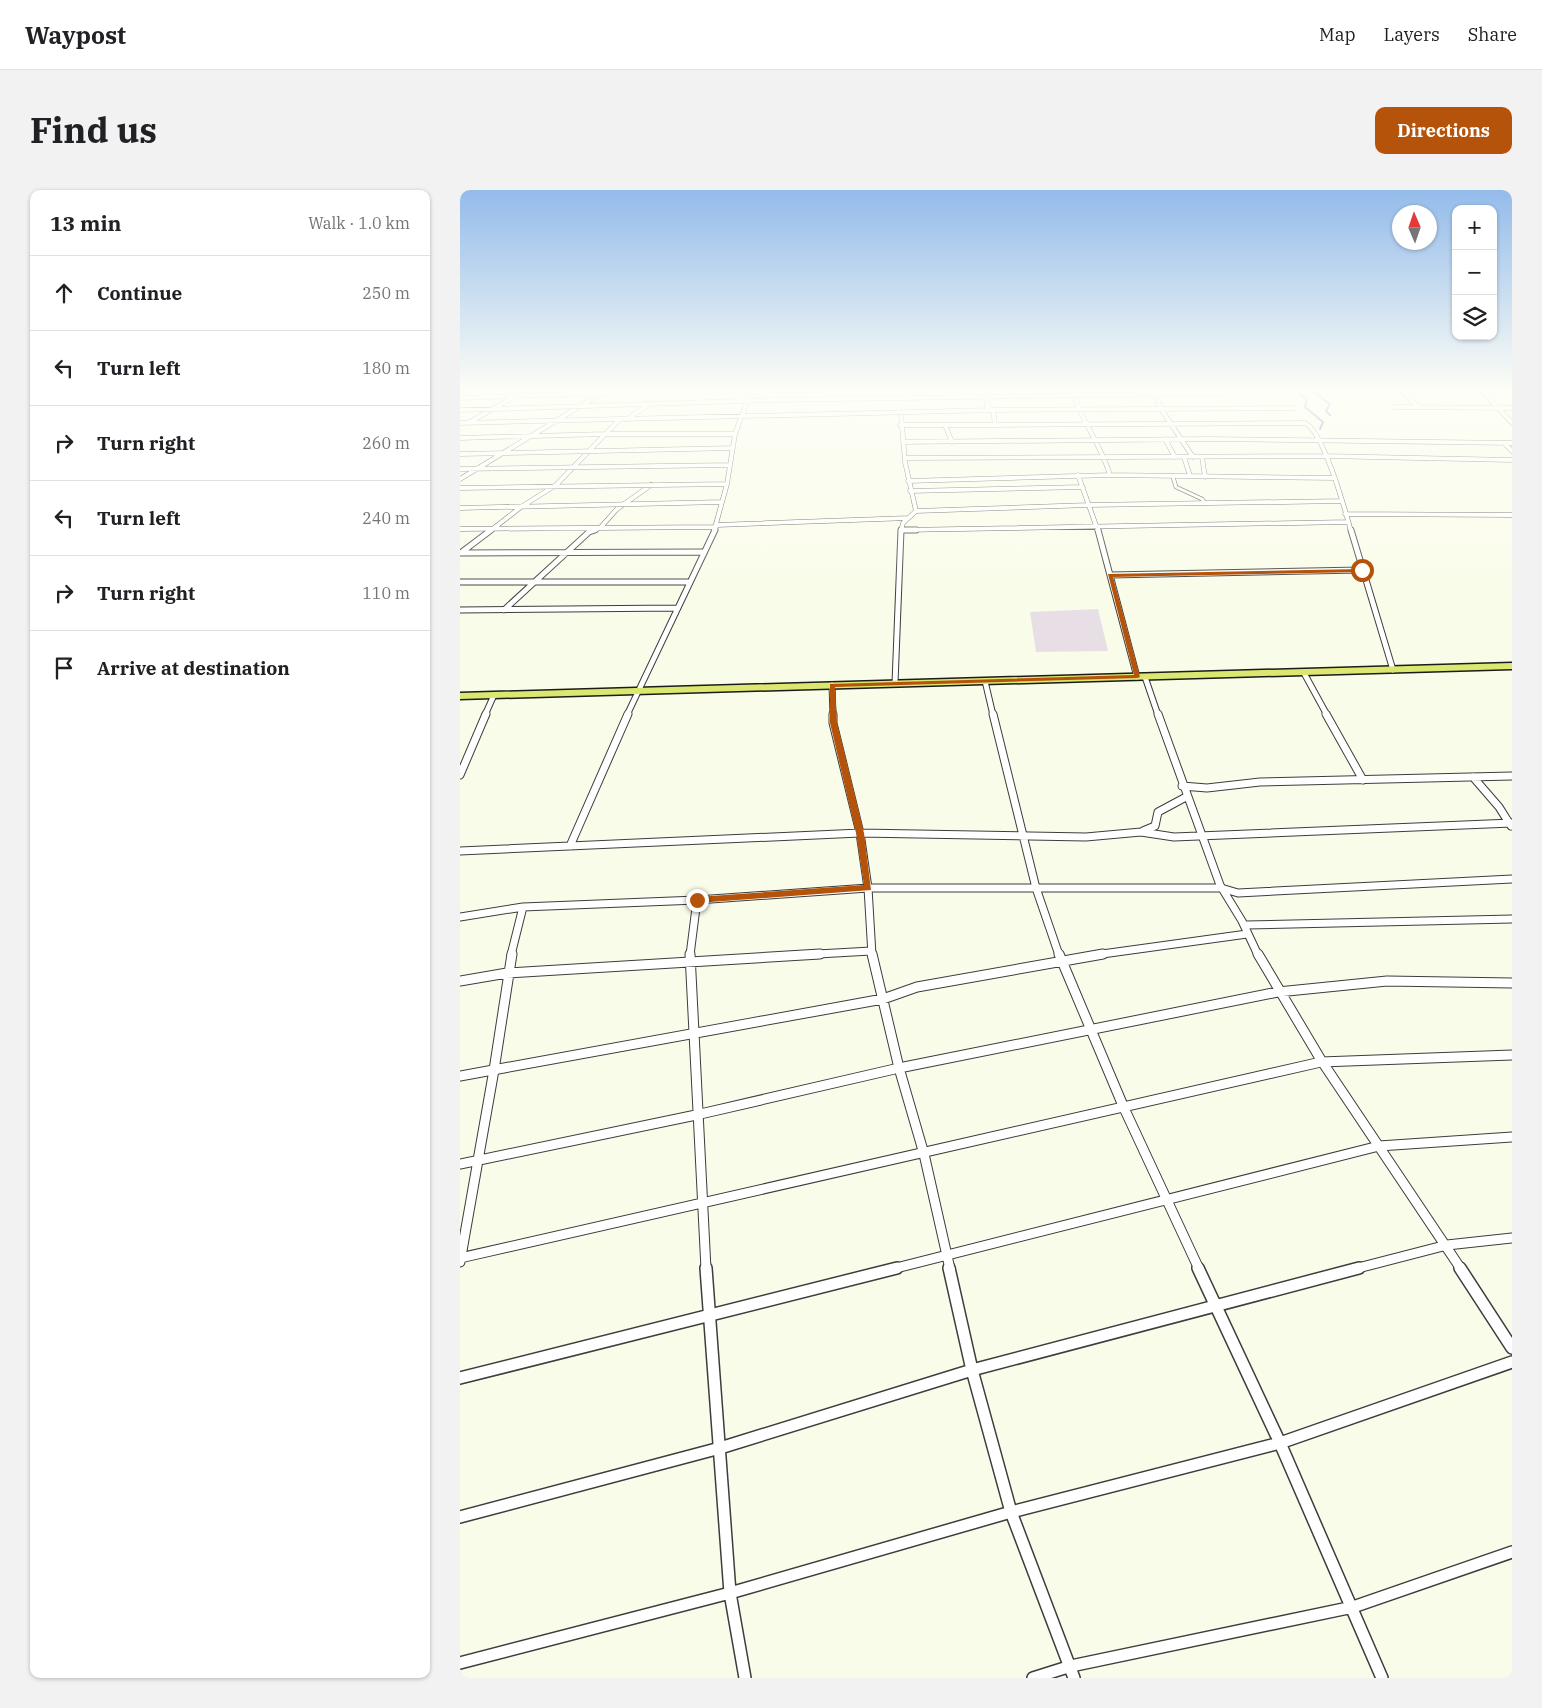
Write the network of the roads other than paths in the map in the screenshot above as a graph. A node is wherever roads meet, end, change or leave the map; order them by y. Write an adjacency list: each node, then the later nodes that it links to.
1 (494, 458): 14 (street)
2 (583, 458): 12 (street)
3 (731, 458): 11 (street)
4 (904, 458): 23 (street)
5 (1106, 458): 16 (street)
6 (1184, 458): 17 (street)
7 (1202, 458): 19 (street)
8 (1325, 458): 21 (street)
9 (1439, 458): 10 (street)
10 (1512, 460)
11 (729, 465): 12 (street); 24 (street)
12 (576, 466): 14 (street); 25 (street)
13 (460, 469): 14 (street)
14 (477, 469): 22 (street)
15 (1078, 475): 16 (street); 23 (street); 27 (street)
16 (1110, 475): 17 (street)
17 (1190, 476): 19 (street)
18 (1173, 477): 32 (street)
19 (1206, 477): 20 (street)
20 (1328, 478): 21 (street); 30 (street)
21 (1335, 478): 30 (street)
22 (460, 479)
23 (908, 480): 29 (street)
24 (727, 484): 26 (street); 31 (street)
25 (556, 485): 26 (street); 28 (street); 35 (street)
26 (650, 485): 34 (street)
27 (1083, 487): 29 (street); 33 (street)
28 (460, 488)
29 (910, 491): 37 (street)
30 (1340, 501): 32 (street); 38 (street)
31 (722, 502): 34 (street); 42 (street)
32 (1205, 503): 33 (street)
33 (1089, 504): 37 (street); 43 (street)
34 (624, 505): 35 (street); 44 (street)
35 (521, 507): 36 (street); 46 (street)
36 (460, 508)
37 (916, 511): 40 (street)
38 (1346, 514): 39 (street); 41 (street)
39 (1512, 515)
40 (908, 518): 42 (street); 47 (street)
41 (1348, 522): 43 (street); 51 (street)
42 (716, 526): 44 (street); 49 (street)
43 (1097, 526): 47 (street); 52 (street)
44 (600, 528): 46 (street); 48 (street)
45 (460, 529): 46 (street)
46 (494, 529): 50 (street)
47 (901, 530): 64 (street)
48 (569, 552): 49 (street); 50 (street); 54 (street)
49 (702, 552): 55 (street)
50 (460, 553)
51 (1362, 570): 52 (street); 60 (street)
52 (1110, 575): 62 (street)
53 (460, 582): 54 (street)
54 (536, 582): 55 (street); 58 (street)
55 (688, 582): 56 (street)
56 (677, 608): 58 (street); 66 (street)
57 (460, 610): 58 (street)
58 (504, 610)
59 (1512, 666): 60 (main road)
60 (1393, 670): 61 (main road)
61 (1304, 673): 62 (main road); 72 (street)
62 (1141, 677): 63 (main road); 73 (street)
63 (985, 681): 64 (main road); 79 (street)
64 (895, 683): 65 (main road)
65 (832, 685): 66 (main road); 77 (street)
66 (637, 692): 67 (main road); 80 (street)
67 (494, 695): 68 (main road); 69 (street)
68 (460, 696)
69 (460, 775)
70 (1512, 776): 71 (street)
71 (1473, 777): 72 (street); 75 (street)
72 (1363, 780): 73 (street)
73 (1182, 786): 74 (street)
74 (1186, 797): 76 (street); 78 (street)
75 (1511, 825): 78 (street)
76 (1141, 832): 78 (street); 79 (street)
77 (860, 833): 79 (street); 80 (street); 83 (street)
78 (1202, 836): 85 (street)
79 (1023, 837): 84 (street)
80 (570, 846): 81 (street)
81 (460, 851)
82 (1512, 879): 85 (street)
83 (868, 888): 84 (street); 86 (street); 92 (street)
84 (1036, 888): 85 (street); 93 (street)
85 (1221, 888): 90 (street)
86 (697, 900): 87 (street); 94 (street)
87 (523, 907): 88 (street); 95 (street)
88 (460, 917)
89 (1512, 919): 90 (street)
90 (1246, 924): 91 (street)
91 (1247, 934): 93 (street); 98 (street)
92 (871, 951): 94 (street); 99 (street)
93 (1061, 960): 99 (street); 100 (street)
94 (689, 962): 95 (street); 101 (street)
95 (507, 973): 96 (street); 105 (street)
96 (460, 981)
97 (1512, 983): 98 (street)
98 (1278, 992): 100 (street); 103 (street)
99 (883, 999): 101 (street); 104 (street)
100 (1091, 1029): 104 (street); 107 (street)
101 (695, 1035): 105 (street); 108 (street)
102 (1512, 1055): 103 (street)
103 (1321, 1062): 107 (street); 110 (street)
104 (899, 1068): 108 (street); 111 (street)
105 (494, 1070): 106 (street); 112 (street)
106 (460, 1076)
107 (1124, 1108): 111 (street); 114 (street)
108 (696, 1115): 112 (street); 115 (street)
109 (1512, 1137): 110 (street)
110 (1379, 1146): 114 (street); 117 (street)
111 (924, 1154): 115 (street); 118 (street)
112 (477, 1161): 113 (street); 119 (street)
113 (460, 1164)
114 (1168, 1201): 118 (street); 121 (street)
115 (701, 1205): 119 (street); 122 (street)
116 (1512, 1238): 117 (street)
117 (1447, 1245): 121 (street); 123 (street)
118 (947, 1255): 122 (street); 125 (street)
119 (460, 1258): 120 (street)
120 (460, 1263)
121 (1215, 1305): 125 (street); 127 (street)
122 (710, 1315): 126 (street); 128 (street)
123 (1512, 1348)
124 (1512, 1362): 127 (street)
125 (972, 1370): 128 (street); 129 (street)
126 (460, 1378)
127 (1280, 1443): 129 (street); 133 (street)
128 (720, 1448): 130 (street); 132 (street)
129 (1011, 1512): 132 (street); 135 (street)
130 (460, 1518)
131 (1512, 1552): 133 (street)
132 (730, 1593): 134 (street); 136 (street)
133 (1353, 1608): 135 (street); 138 (street)
134 (460, 1663)
135 (1073, 1672): 137 (street)
136 (746, 1678)
137 (1033, 1678)
138 (1382, 1678)

